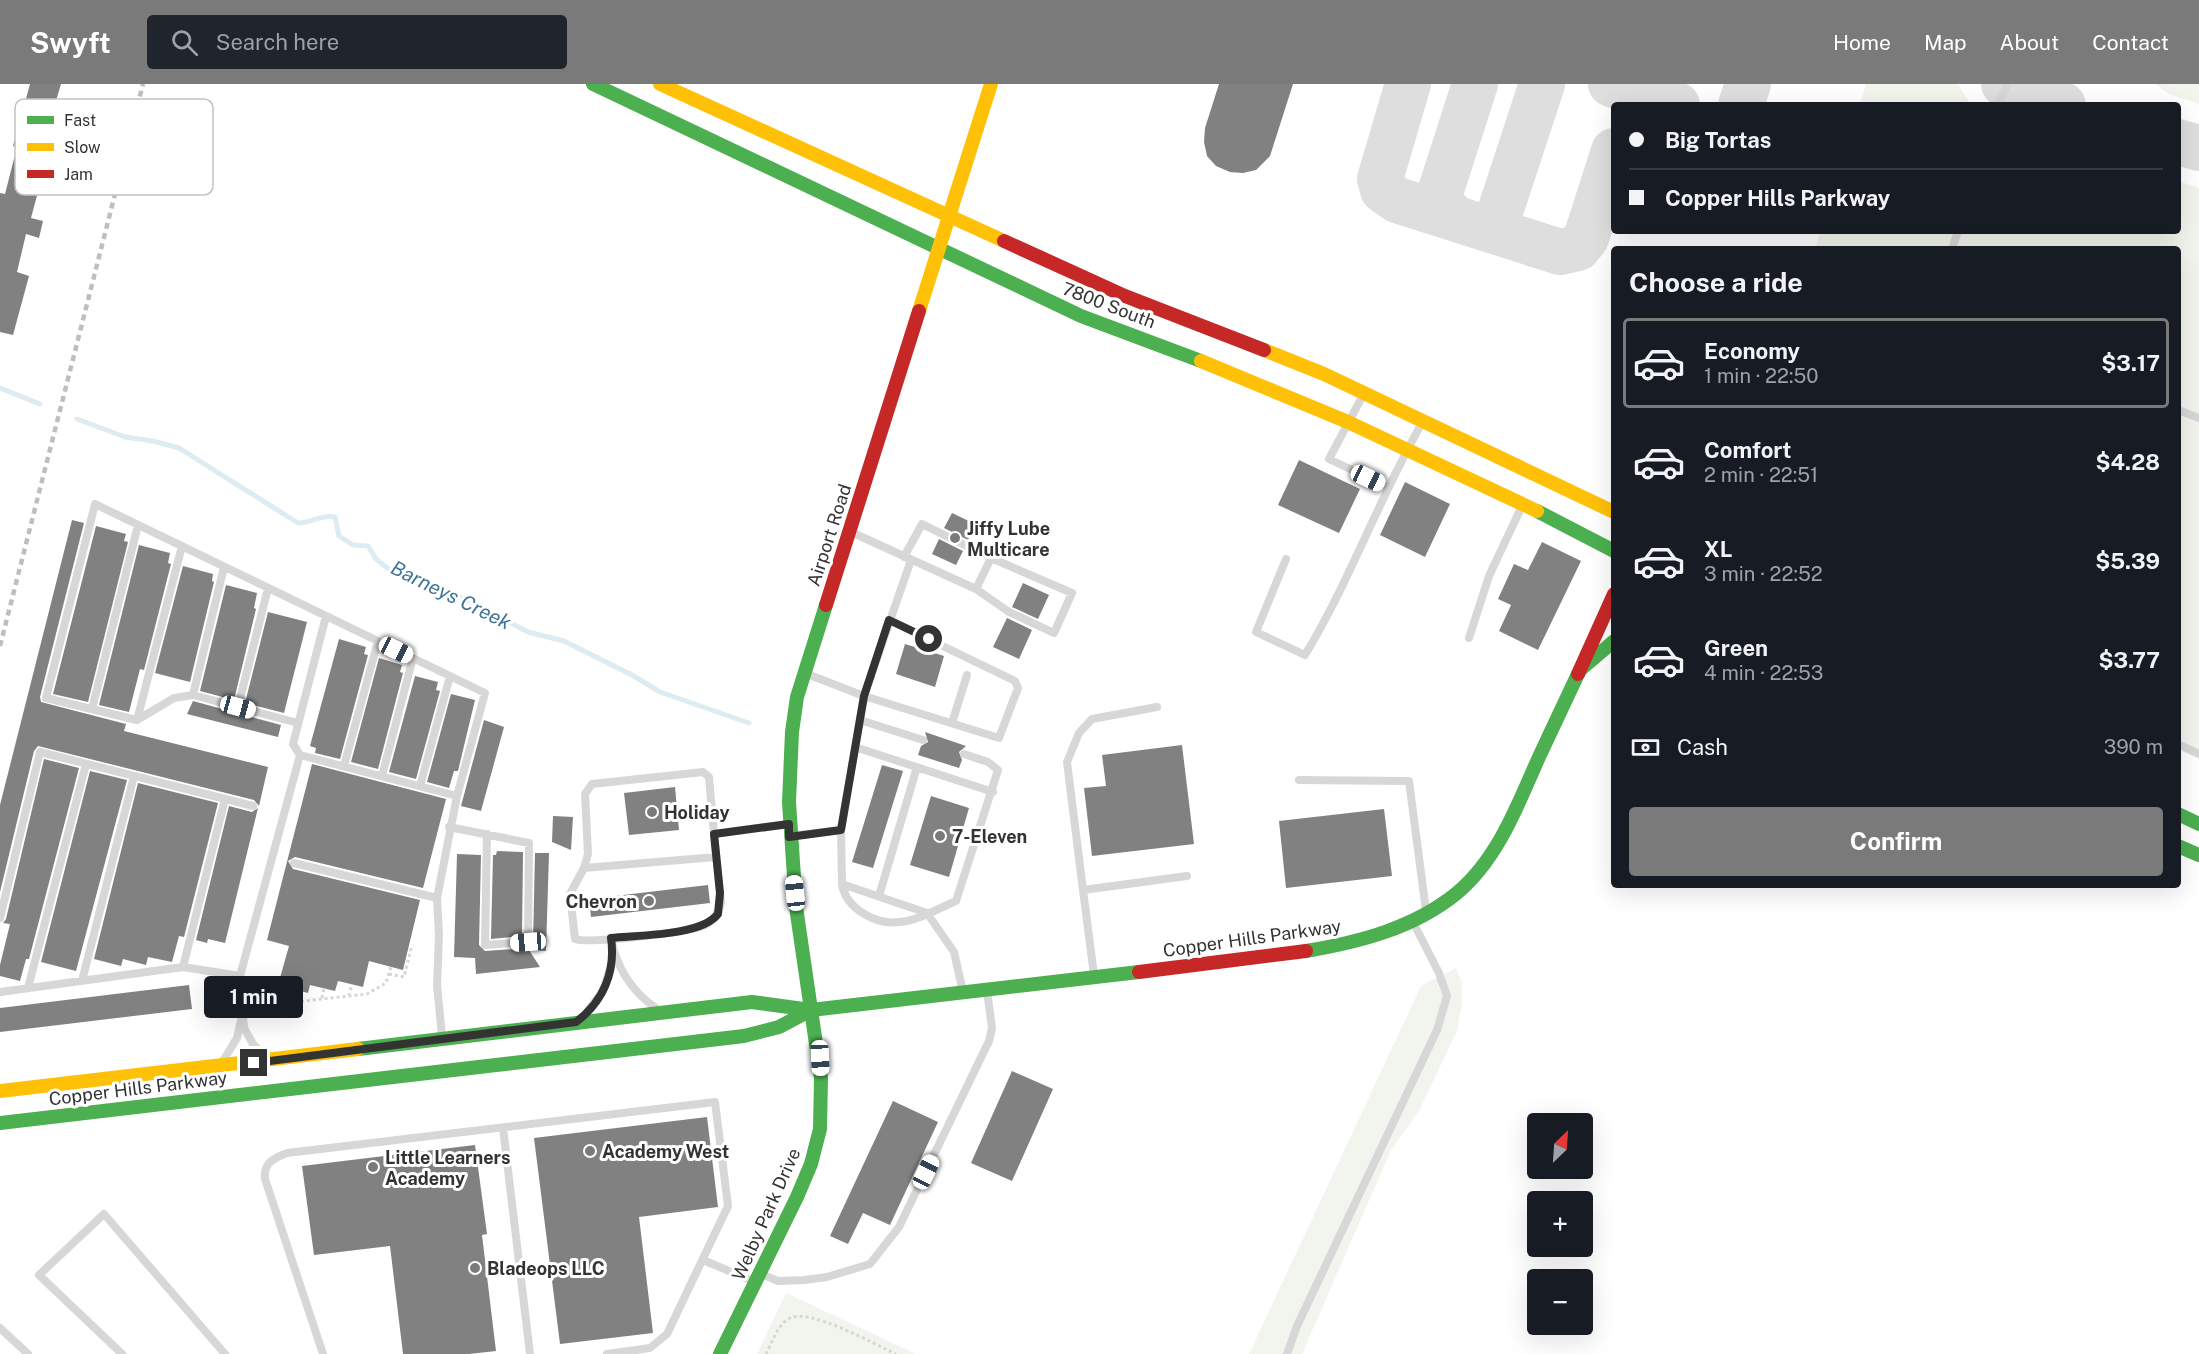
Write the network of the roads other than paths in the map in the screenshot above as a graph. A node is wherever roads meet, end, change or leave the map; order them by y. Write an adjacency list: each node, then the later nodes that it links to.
1 (593, 84): 7 (main road, 7800 South)
2 (660, 84): 6 (main road, 7800 South)
3 (990, 84): 6 (main road, Airport Road)
4 (2007, 86): 5 (lane)
5 (1999, 102)
6 (949, 215): 7 (main road, Airport Road); 8 (main road, 7800 South)
7 (939, 247): 11 (main road, 7800 South); 18 (main road, Airport Road)
8 (1364, 394): 11 (lane); 12 (main road, 7800 South)
9 (2181, 411): 10 (lane)
10 (2199, 418)
11 (1348, 422): 13 (main road, 7800 South); 14 (lane)
12 (1423, 422): 13 (lane); 16 (main road, 7800 South)
13 (1407, 449): 14 (lane); 15 (main road, 7800 South)
14 (1388, 487): 23 (lane)
15 (1523, 504): 20 (main road, 7800 South); 30 (lane)
16 (1611, 511)
17 (138, 525): 19 (lane); 42 (lane); 42 (lane)
18 (849, 531): 21 (lane); 35 (main road, Airport Road)
19 (182, 546): 24 (lane); 43 (lane)
20 (1611, 550)
21 (908, 558): 22 (lane); 26 (lane); 29 (lane)
22 (991, 558): 26 (lane); 26 (lane)
23 (1286, 559)
24 (224, 567): 25 (lane); 38 (lane)
25 (268, 588): 28 (lane); 40 (lane)
26 (976, 589)
27 (1611, 601): 34 (main road, Copper Hills Parkway)
28 (326, 616): 31 (lane); 45 (lane)
29 (889, 620): 39 (lane); 46 (lane)
30 (1469, 638)
31 (378, 641): 33 (lane); 54 (lane)
32 (1611, 644): 34 (main road)
33 (413, 658): 37 (lane); 57 (lane)
34 (1580, 670): 81 (main road, Copper Hills Parkway)
35 (804, 673): 39 (lane); 67 (main road, Airport Road)
36 (967, 675): 46 (lane)
37 (450, 676): 59 (lane); 61 (lane)
38 (192, 695): 40 (lane); 43 (lane)
39 (864, 696): 44 (lane); 46 (lane)
40 (238, 707): 45 (lane)
41 (1157, 707): 78 (lane)
42 (92, 709): 43 (lane)
43 (137, 720)
44 (860, 720): 47 (lane); 49 (lane)
45 (298, 723): 50 (lane)
46 (952, 723)
47 (923, 740)
48 (2181, 745): 52 (lane)
49 (855, 747): 55 (lane); 68 (lane)
50 (300, 754): 54 (lane); 88 (lane)
51 (964, 754): 60 (lane)
52 (2199, 754)
53 (86, 764): 56 (lane); 83 (lane); 91 (lane)
54 (344, 766): 57 (lane)
55 (917, 767): 60 (lane); 79 (lane)
56 (134, 776): 62 (lane); 90 (lane)
57 (382, 776): 59 (lane)
58 (1299, 780): 81 (lane)
59 (420, 786): 61 (lane)
60 (993, 792): 82 (lane)
61 (457, 796): 66 (lane)
62 (225, 799): 63 (lane); 87 (lane)
63 (252, 806)
64 (2181, 815): 65 (main road)
65 (2199, 824)
66 (449, 827): 69 (lane); 80 (lane)
67 (789, 830): 68 (lane); 70 (lane); 95 (main road, Airport Road)
68 (841, 830): 77 (lane)
69 (487, 834): 69 (lane)
70 (714, 834): 73 (lane); 75 (lane)
71 (2181, 847): 72 (main road)
72 (2199, 855)
73 (716, 857): 75 (lane); 85 (lane)
74 (294, 863): 80 (lane)
75 (584, 868): 85 (lane)
76 (1187, 876): 78 (lane)
77 (842, 884): 79 (lane); 82 (lane)
78 (1083, 890): 89 (lane)
79 (879, 896): 82 (lane)
80 (437, 898): 99 (lane)
81 (1426, 912): 84 (main road, Copper Hills Parkway)
82 (927, 913): 94 (lane)
83 (0, 918)
84 (1413, 921): 89 (main road, Copper Hills Parkway); 115 (lane)
85 (611, 938): 86 (lane)
86 (614, 955): 96 (lane); 98 (lane)
87 (183, 967): 88 (lane); 90 (lane)
88 (240, 976): 97 (lane)
89 (1094, 976): 92 (main road, Copper Hills Parkway)
90 (82, 981): 91 (lane)
91 (28, 988): 93 (lane)
92 (987, 990): 94 (main road, Copper Hills Parkway); 106 (lane)
93 (0, 992)
94 (963, 993): 95 (main road, Copper Hills Parkway)
95 (811, 1010): 96 (main road, Copper Hills Parkway); 103 (main road, Copper Hills Parkway); 106 (main road, Welby Park Drive)
96 (663, 1012): 98 (main road, Copper Hills Parkway)
97 (242, 1019): 100 (lane); 101 (lane)
98 (576, 1022): 99 (main road, Copper Hills Parkway)
99 (442, 1040): 100 (main road, Copper Hills Parkway)
100 (273, 1061): 101 (main road, Copper Hills Parkway)
101 (218, 1067): 102 (main road, Copper Hills Parkway)
102 (0, 1091)
103 (0, 1123)
104 (503, 1128): 105 (lane); 111 (lane); 112 (lane)
105 (703, 1260): 106 (lane); 113 (lane)
106 (758, 1278): 114 (main road, Welby Park Drive)
107 (0, 1328): 108 (lane)
108 (28, 1354)
109 (122, 1354): 110 (lane)
110 (225, 1354)
111 (324, 1354)
112 (530, 1354)
113 (607, 1354)
114 (720, 1354)
115 (1287, 1354)

